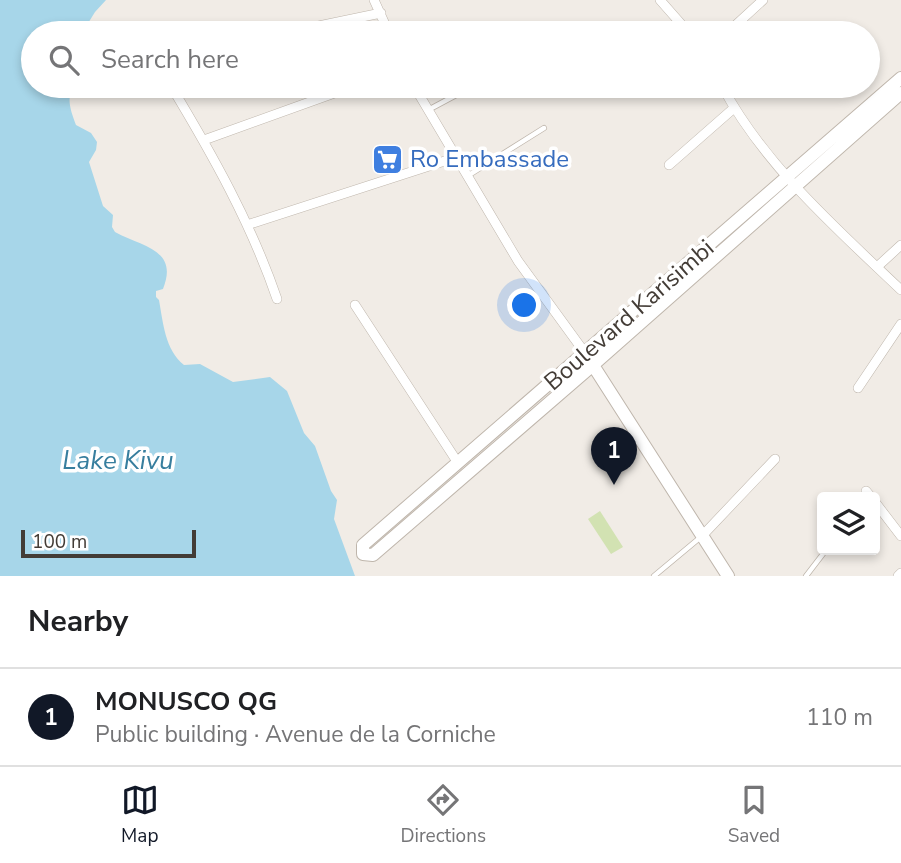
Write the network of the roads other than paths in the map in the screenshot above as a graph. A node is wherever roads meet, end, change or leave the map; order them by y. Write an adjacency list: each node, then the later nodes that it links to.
1 (374, 0): 4 (street)
2 (660, 0): 7 (street)
3 (763, 0): 8 (street)
4 (381, 13): 5 (street); 6 (street)
5 (343, 21)
6 (384, 21)
7 (677, 21)
8 (740, 21)
9 (901, 78): 11 (street, Boulevard Karisimbi)
10 (901, 93): 25 (street)
11 (880, 97)
12 (178, 98): 21 (street)
13 (321, 98): 21 (street)
14 (422, 98): 19 (street)
15 (451, 98): 19 (lane)
16 (729, 98): 18 (street)
17 (879, 98): 25 (street, Boulevard Karisimbi)
18 (734, 108): 23 (street); 25 (street)
19 (430, 109): 22 (street)
20 (544, 128): 24 (lane)
21 (204, 140): 26 (street)
22 (457, 157): 24 (street); 26 (street)
23 (669, 165)
24 (468, 176): 33 (street)
25 (790, 181): 28 (street); 33 (street, Boulevard Karisimbi); 34 (street)
26 (247, 225): 30 (street)
27 (901, 245): 28 (street)
28 (877, 267): 29 (street)
29 (901, 290)
30 (277, 299)
31 (355, 305): 37 (street)
32 (901, 324): 35 (street)
33 (585, 353): 34 (street); 37 (street, Boulevard Karisimbi)
34 (593, 365): 37 (street, Boulevard Karisimbi); 39 (street)
35 (858, 388)
36 (775, 459): 39 (street)
37 (458, 463)
38 (880, 509): 40 (street)
39 (702, 536): 42 (lane); 43 (street)
40 (901, 536)
41 (822, 555): 44 (lane)
42 (654, 576)
43 (729, 576)
44 (806, 576)

